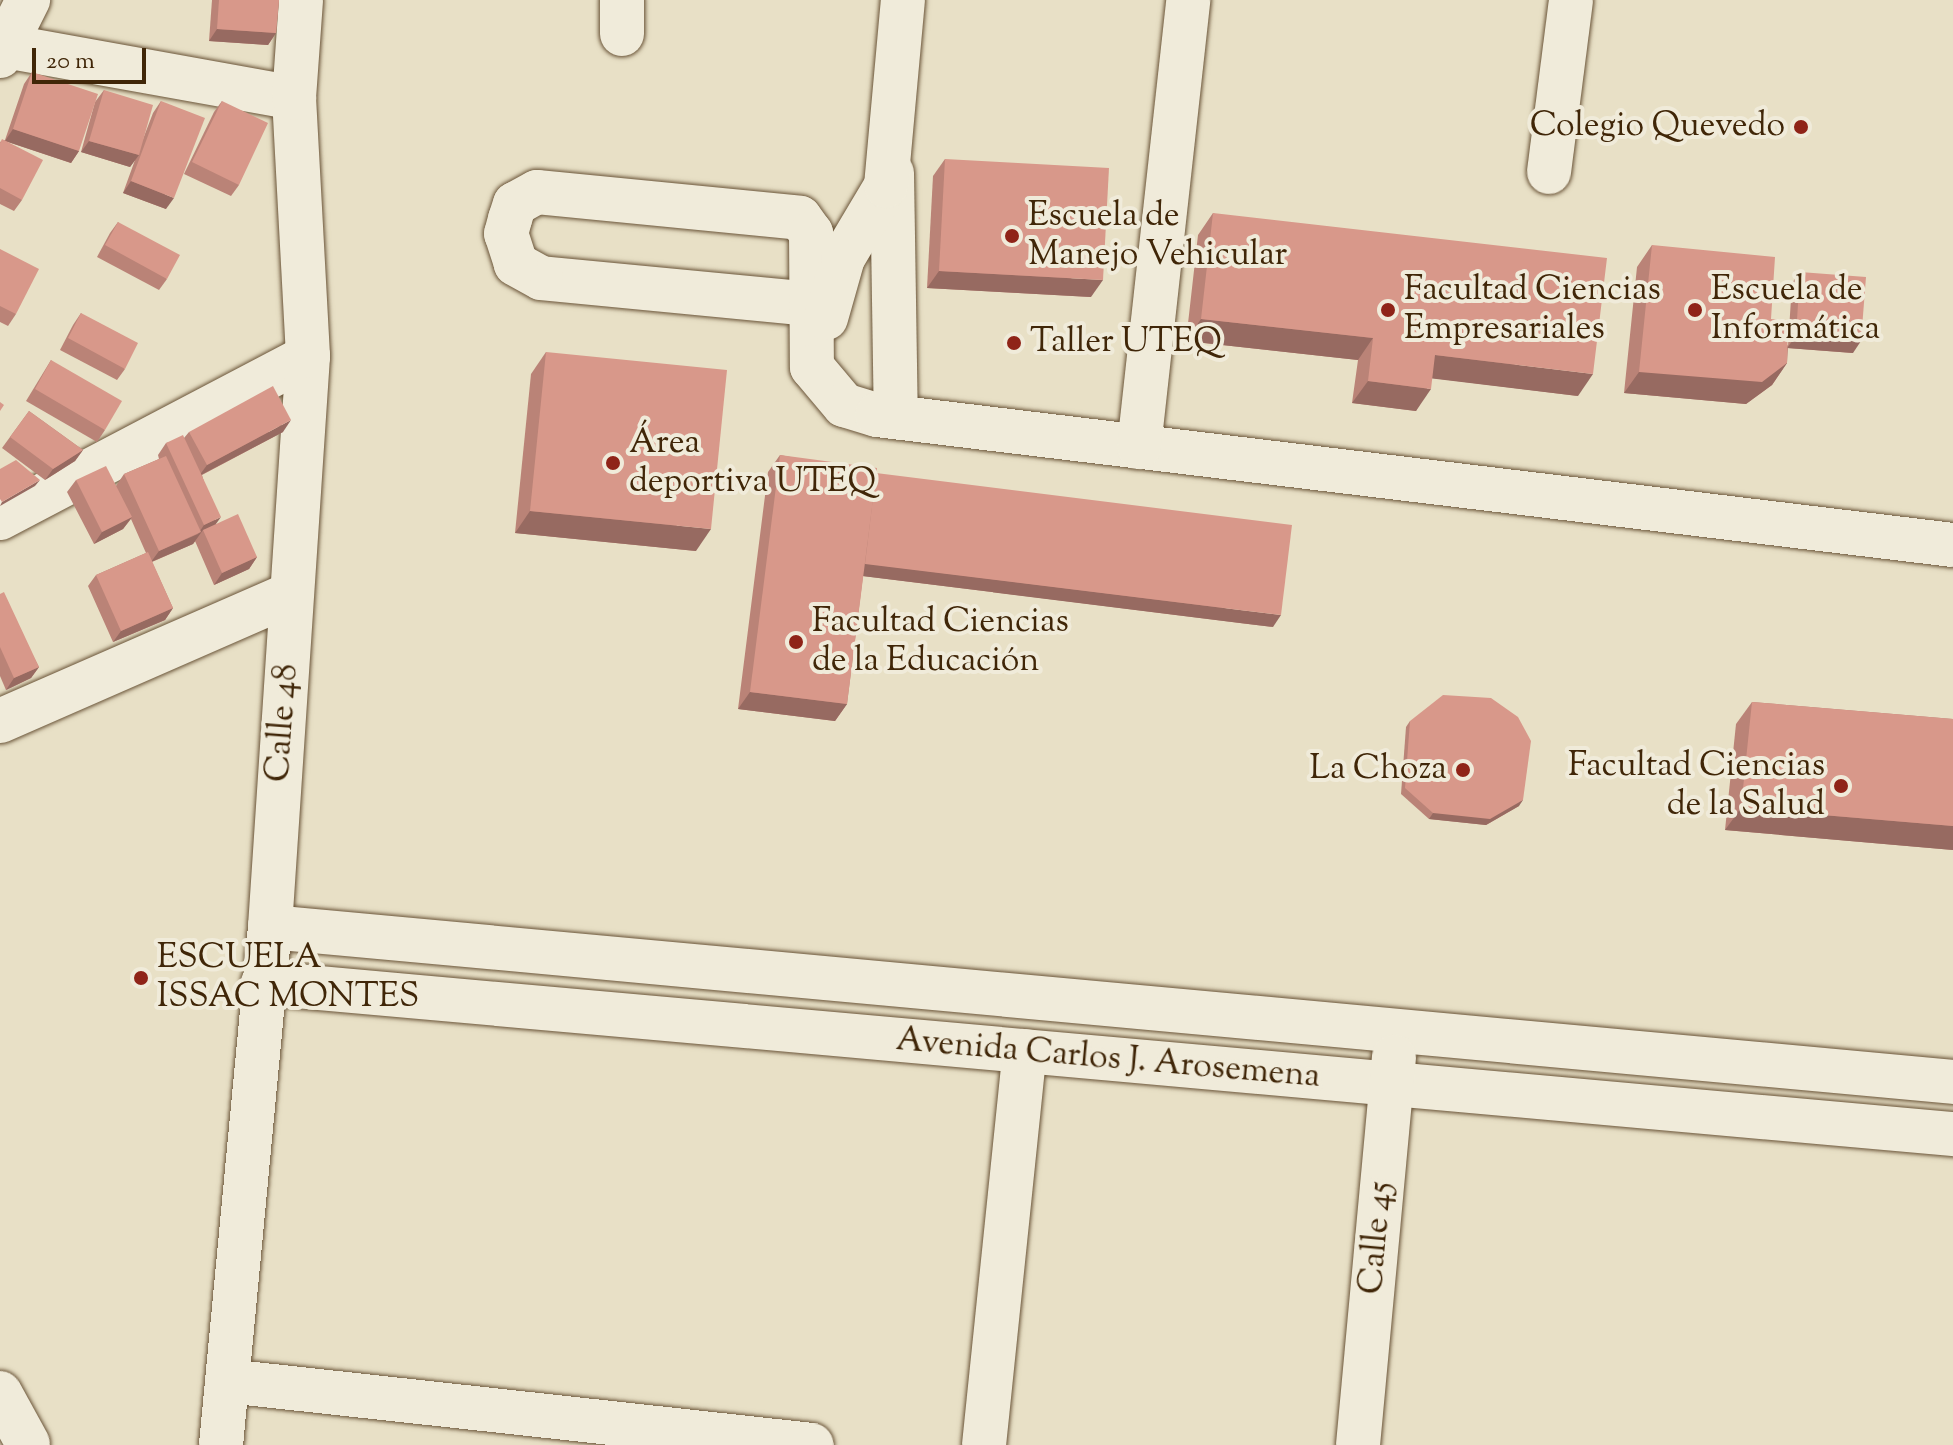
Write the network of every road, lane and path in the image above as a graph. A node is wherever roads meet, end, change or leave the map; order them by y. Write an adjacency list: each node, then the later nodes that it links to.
1 (28, 0): 6 (street)
2 (301, 0): 7 (street, Calle 48)
3 (903, 0): 8 (street)
4 (1188, 0): 14 (street)
5 (1571, 0): 9 (street)
6 (2, 50): 7 (street)
7 (294, 98): 11 (street, Calle 48)
8 (891, 154): 12 (street); 13 (street)
9 (1549, 172)
10 (811, 304): 10 (street); 12 (street)
11 (308, 356): 15 (street); 17 (street, Calle 48)
12 (812, 367): 13 (street)
13 (896, 417): 14 (street)
14 (1139, 447): 16 (street)
15 (0, 518)
16 (1953, 545)
17 (291, 594): 18 (street); 19 (street, Calle 48)
18 (0, 721)
19 (270, 927): 20 (street, Calle 48); 21 (street, Avenida Carlos J. Arosemena)
20 (263, 983): 22 (street, Avenida Carlos J. Arosemena); 26 (street, Calle 48)
21 (1397, 1030): 23 (street, Avenida Carlos J. Arosemena); 24 (street, Calle 45)
22 (1025, 1051): 24 (street, Avenida Carlos J. Arosemena); 32 (street)
23 (1953, 1082)
24 (1390, 1084): 25 (street, Avenida Carlos J. Arosemena); 33 (street, Calle 45)
25 (1953, 1134)
26 (227, 1381): 30 (street, Calle 48); 31 (street)
27 (0, 1393): 29 (street)
28 (0, 1445): 29 (street)
29 (31, 1445)
30 (221, 1445)
31 (812, 1445)
32 (984, 1445)
33 (1358, 1445)

